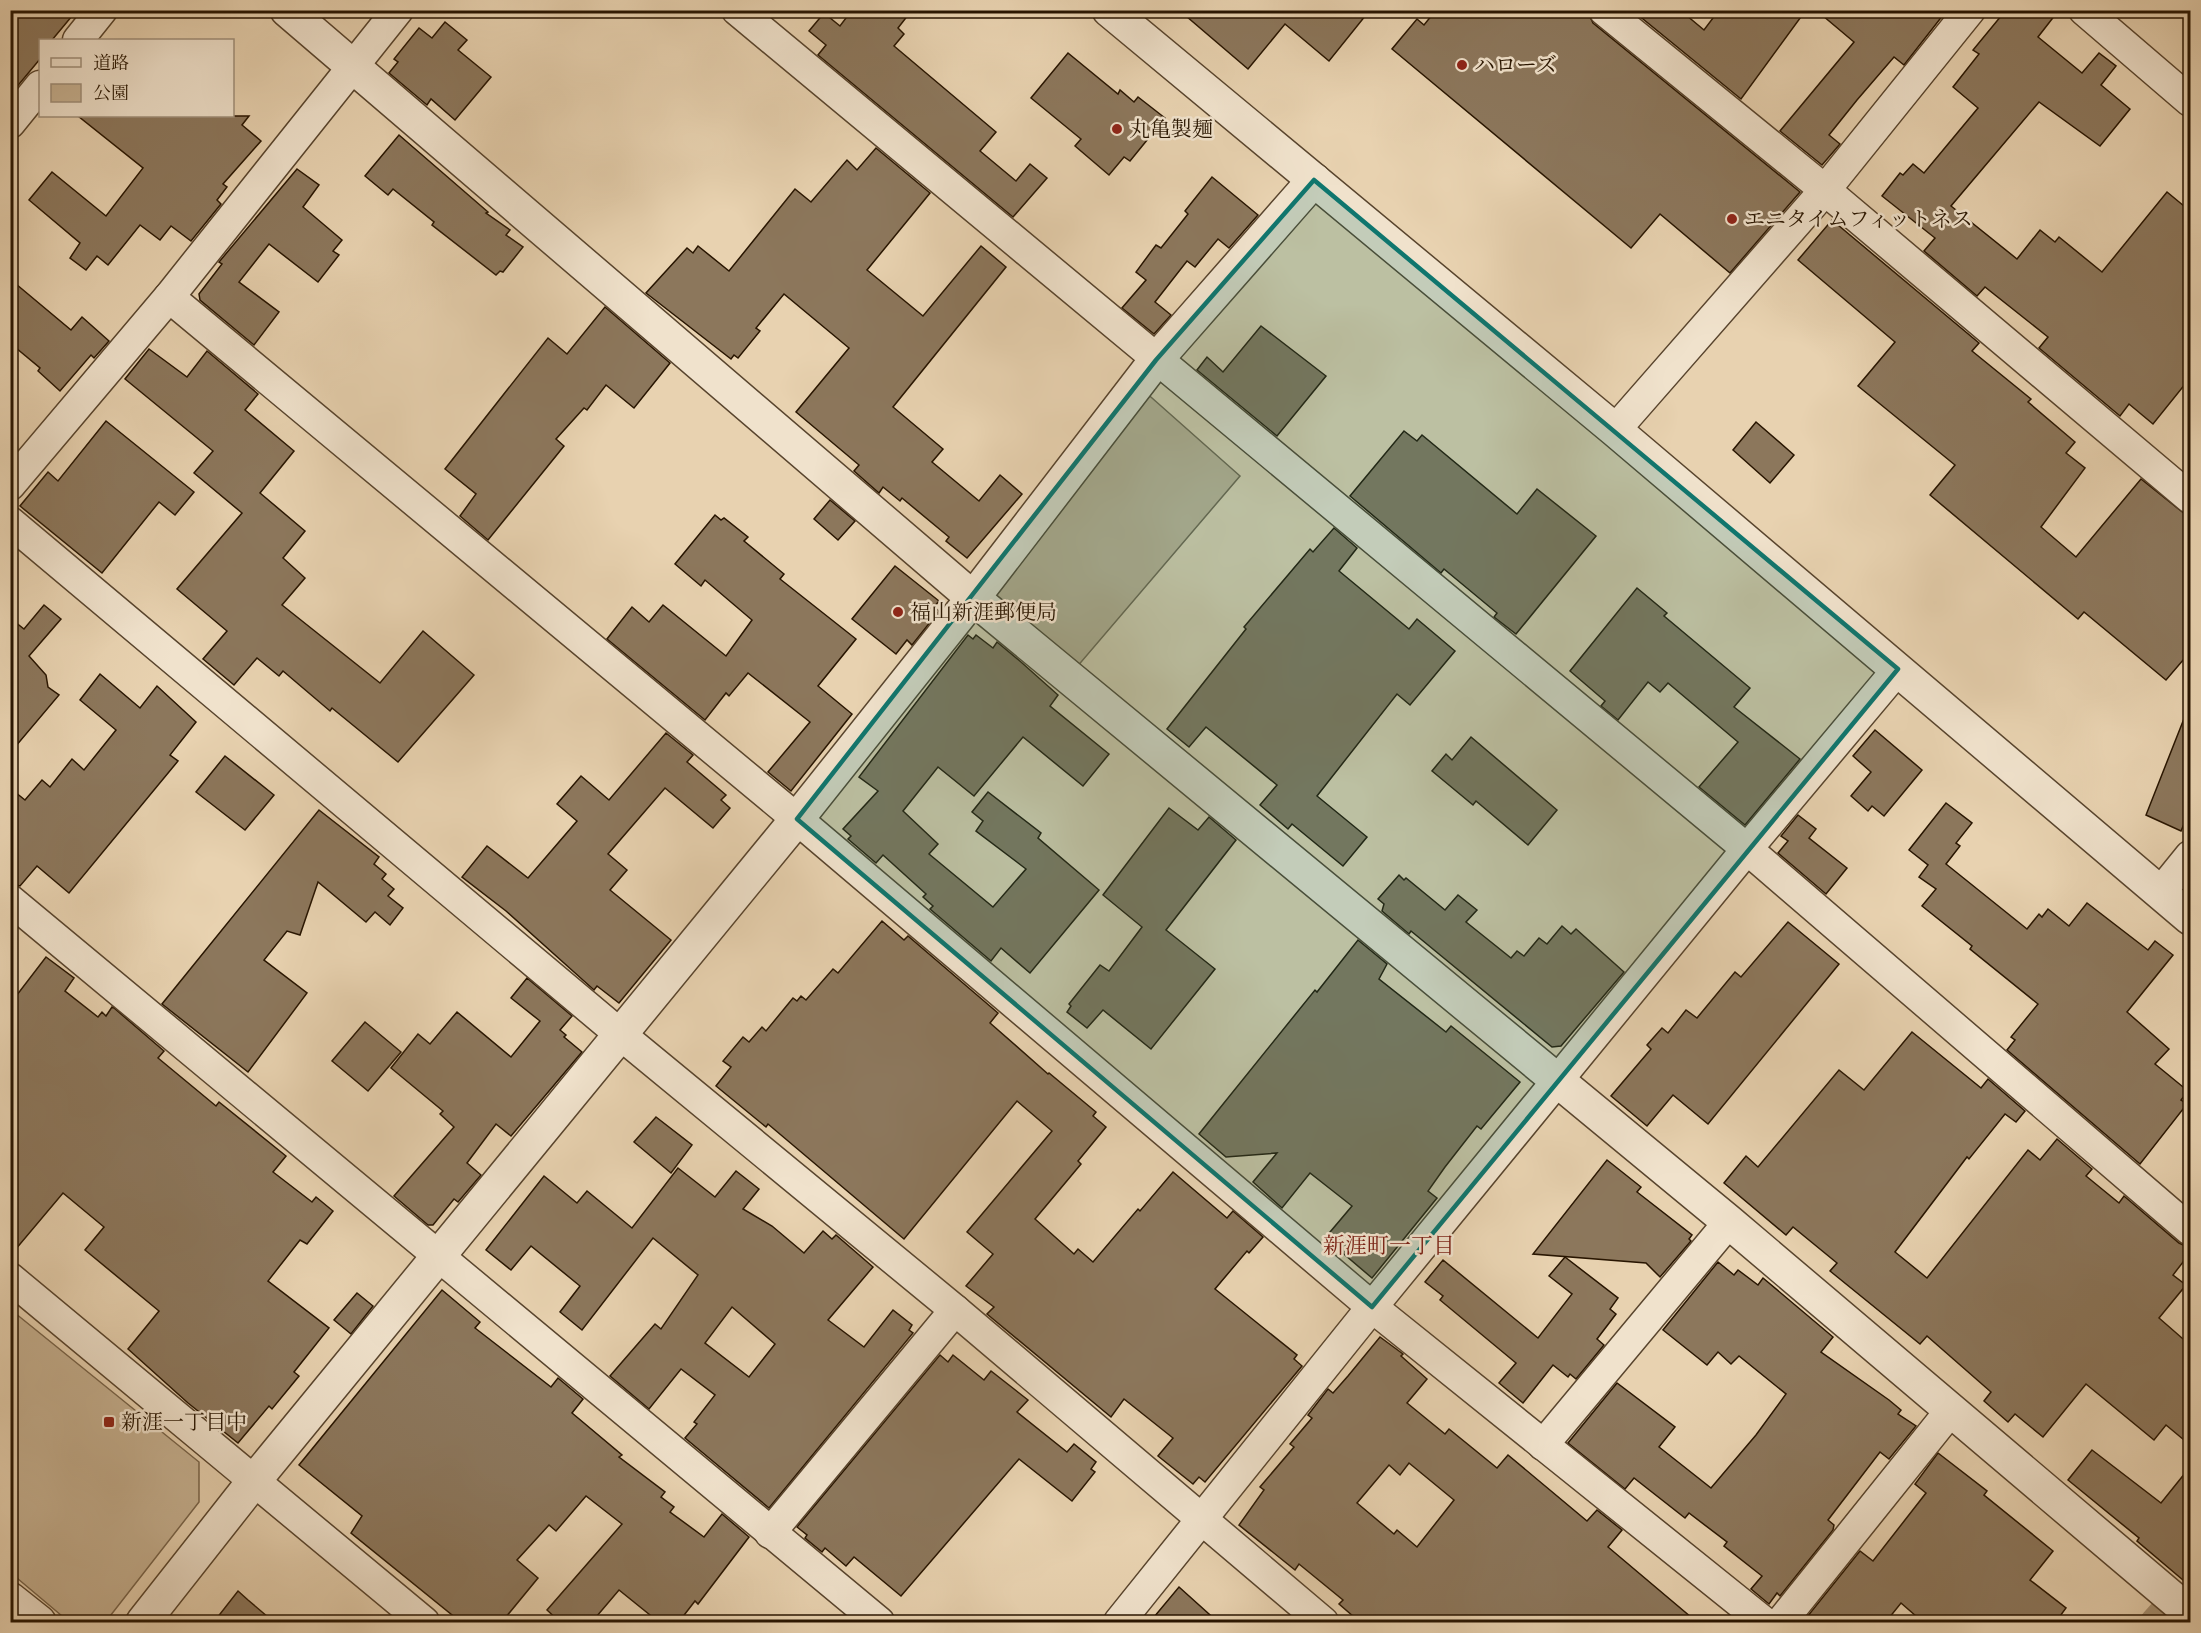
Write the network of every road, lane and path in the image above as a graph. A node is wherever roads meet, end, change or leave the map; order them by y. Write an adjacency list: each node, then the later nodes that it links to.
1 (102, 10): 9 (street)
2 (287, 10): 10 (street)
3 (398, 10): 10 (street)
4 (736, 10): 17 (street)
5 (1109, 10): 14 (street)
6 (1604, 10): 15 (street)
7 (1970, 10): 15 (street)
8 (2084, 10): 12 (street)
9 (79, 39)
10 (352, 67): 16 (street); 22 (street)
11 (39, 87): 13 (street)
12 (2190, 101)
13 (10, 123)
14 (1314, 180): 17 (street); 18 (street)
15 (1825, 190): 18 (street); 20 (street)
16 (169, 297): 19 (street); 24 (street)
17 (1156, 360): 22 (street); 25 (street)
18 (1615, 430): 23 (street)
19 (10, 485)
20 (2190, 498)
21 (10, 522): 30 (street)
22 (973, 598): 24 (street); 31 (street)
23 (1898, 669): 25 (street); 27 (street)
24 (797, 819): 30 (street); 36 (street)
25 (1747, 849): 31 (street); 33 (street)
26 (2190, 856): 27 (street)
27 (2160, 893): 29 (street)
28 (10, 900): 34 (street)
29 (2190, 918)
30 (621, 1035): 34 (street); 37 (street)
31 (1560, 1081): 32 (street); 36 (street)
32 (1730, 1222): 38 (street); 39 (street)
33 (2190, 1230)
34 (440, 1257): 40 (street); 42 (street)
35 (10, 1278): 40 (street)
36 (1372, 1307): 39 (street); 41 (street)
37 (955, 1310): 41 (street); 42 (street)
38 (1951, 1410): 44 (street); 52 (street)
39 (1543, 1445): 51 (street)
40 (254, 1481): 46 (street); 47 (street)
41 (1200, 1520): 49 (street); 50 (street)
42 (770, 1533): 48 (street)
43 (10, 1599): 45 (street)
44 (2190, 1614): 53 (street)
45 (39, 1623)
46 (143, 1623)
47 (424, 1623)
48 (879, 1623)
49 (1119, 1623)
50 (1323, 1623)
51 (1764, 1623)
52 (1781, 1623)
53 (2185, 1623)

